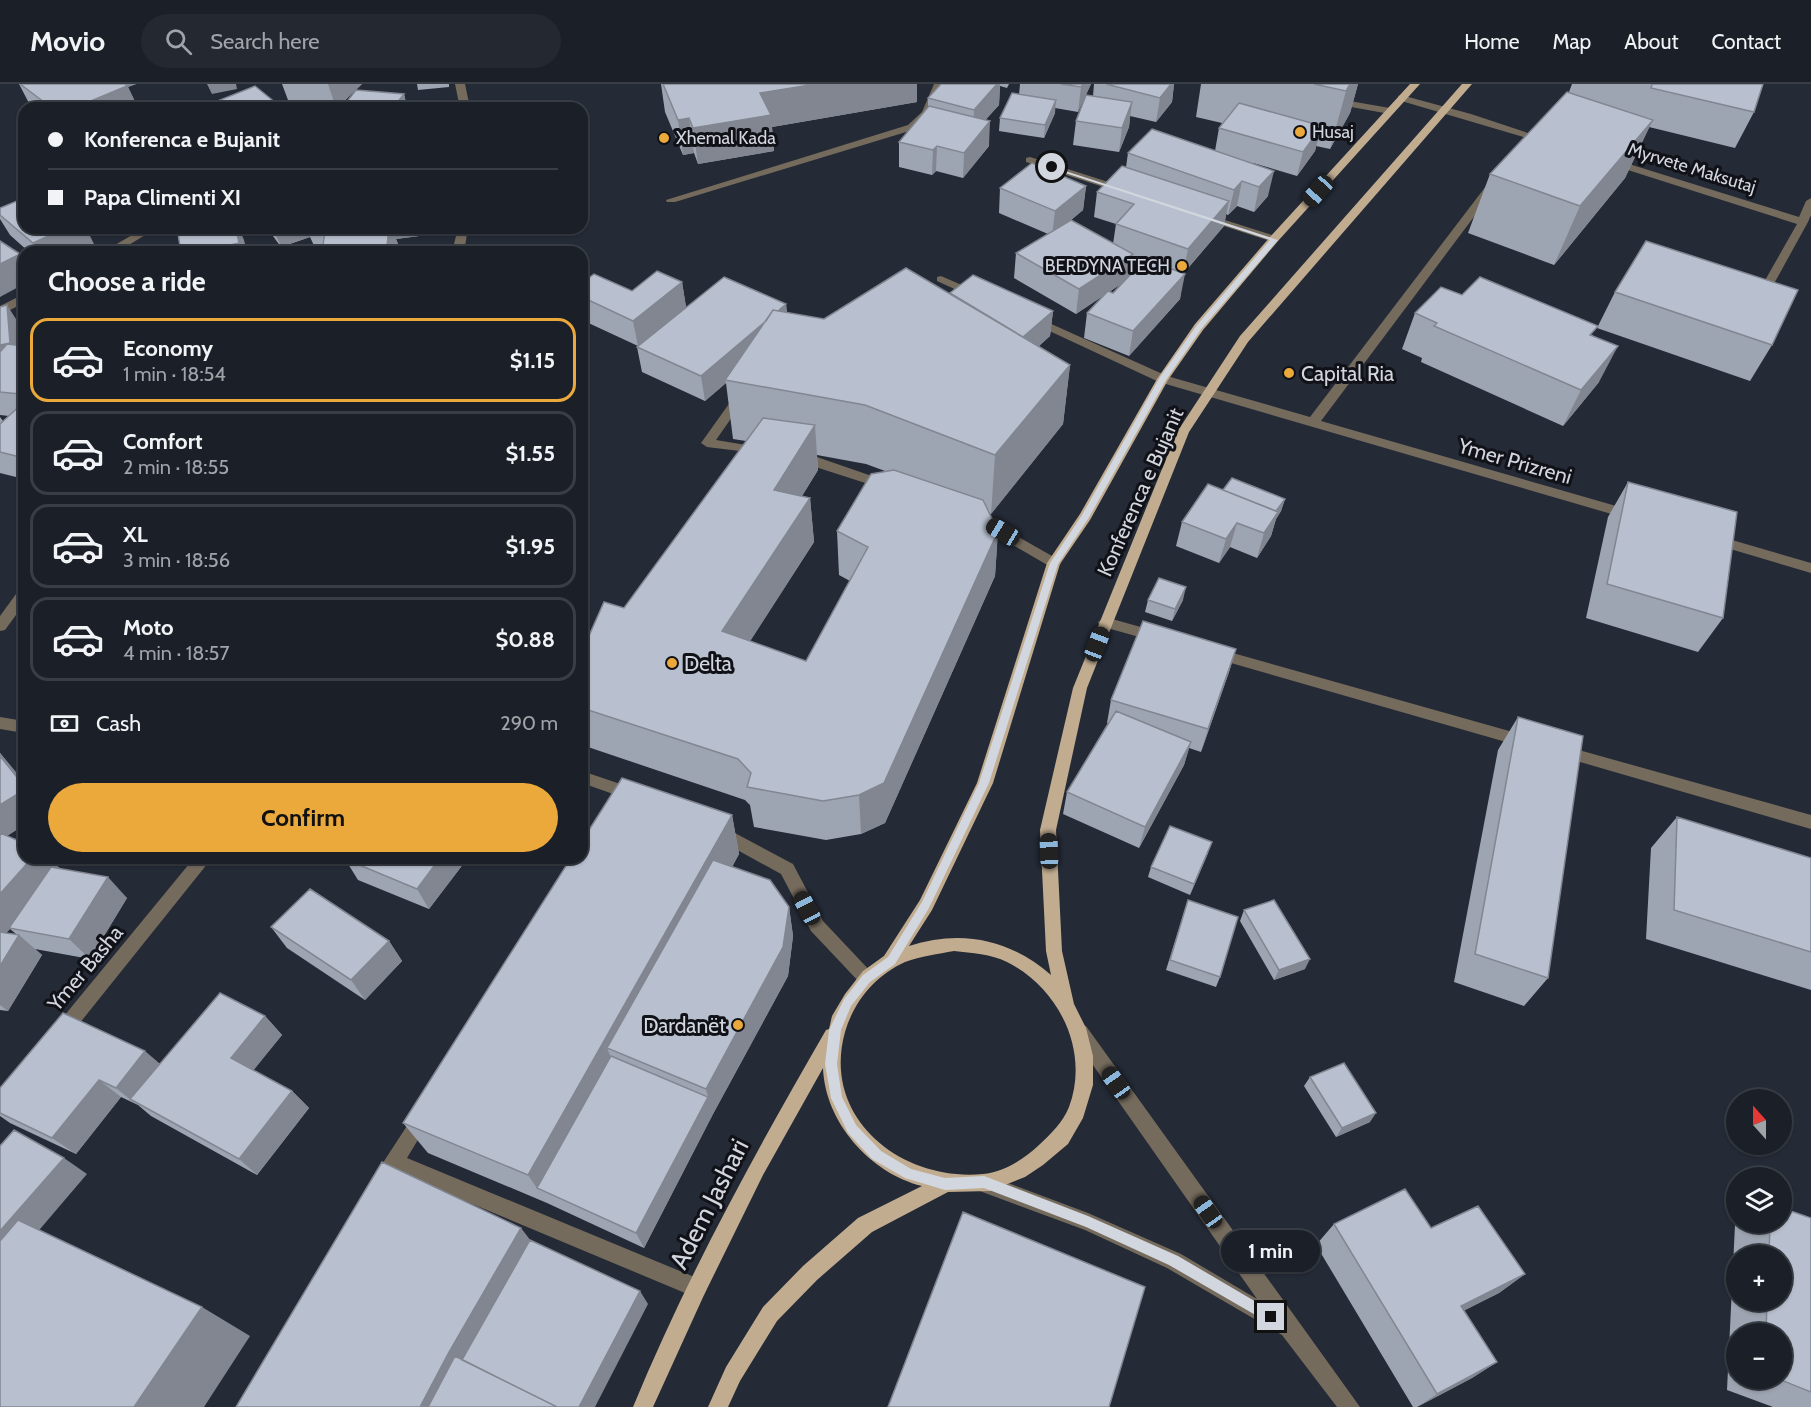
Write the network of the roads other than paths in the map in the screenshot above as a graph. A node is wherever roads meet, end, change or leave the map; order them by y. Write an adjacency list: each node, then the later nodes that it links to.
1 (460, 84): 7 (street)
2 (939, 84): 15 (street)
3 (1415, 84): 5 (main road, Konferenca e Bujanit)
4 (1467, 84): 8 (main road, Konferenca e Bujanit)
5 (1401, 98): 8 (street); 9 (main road, Konferenca e Bujanit)
6 (1321, 99): 9 (street)
7 (464, 102)
8 (1446, 110): 10 (street); 30 (main road, Konferenca e Bujanit)
9 (1390, 111): 20 (main road, Konferenca e Bujanit)
10 (1553, 143)
11 (1598, 157): 18 (street, Myrvete Maksutaj)
12 (1030, 160): 14 (street)
13 (1501, 174): 31 (street)
14 (1130, 192)
15 (671, 200)
16 (1811, 201): 18 (street)
17 (1197, 214): 20 (street)
18 (1803, 222): 25 (street)
19 (141, 234): 21 (street)
20 (1274, 240): 28 (main road, Konferenca e Bujanit)
21 (120, 246)
22 (941, 279): 23 (street)
23 (983, 298)
24 (18, 301): 26 (street)
25 (1758, 303)
26 (0, 311)
27 (1026, 318): 28 (street, Ymer Prizreni)
28 (1163, 379): 30 (street, Ymer Prizreni); 36 (main road, Konferenca e Bujanit)
29 (750, 383): 32 (street)
30 (1208, 391): 31 (street, Ymer Prizreni); 39 (main road, Konferenca e Bujanit)
31 (1313, 422): 34 (street, Ymer Prizreni)
32 (898, 490)
33 (964, 514): 36 (street)
34 (1641, 518)
35 (1698, 535): 37 (street)
36 (1054, 563): 52 (main road, Konferenca e Bujanit)
37 (1811, 568)
38 (18, 602): 40 (street)
39 (1105, 622): 41 (street); 54 (main road, Konferenca e Bujanit)
40 (0, 626)
41 (1173, 642)
42 (1196, 648): 49 (street)
43 (2, 726): 44 (street)
44 (18, 727)
45 (588, 779): 46 (street)
46 (625, 792): 47 (street); 48 (street)
47 (644, 799)
48 (612, 812)
49 (1811, 822)
50 (704, 824): 53 (street)
51 (199, 864): 57 (street, Ymer Basha)
52 (891, 960): 53 (main road); 54 (main road)
53 (867, 979): 55 (main road)
54 (1066, 1002): 56 (main road)
55 (835, 1030): 61 (main road); 63 (main road, Adem Jashari)
56 (1080, 1032): 60 (main road); 64 (street)
57 (53, 1042)
58 (432, 1102): 59 (street)
59 (394, 1162): 62 (street); 63 (street)
60 (984, 1182): 61 (main road); 64 (street)
61 (945, 1184): 66 (main road)
62 (370, 1201)
63 (697, 1287): 65 (main road, Adem Jashari)
64 (1290, 1329): 67 (street)
65 (643, 1407)
66 (718, 1407)
67 (1350, 1407)

